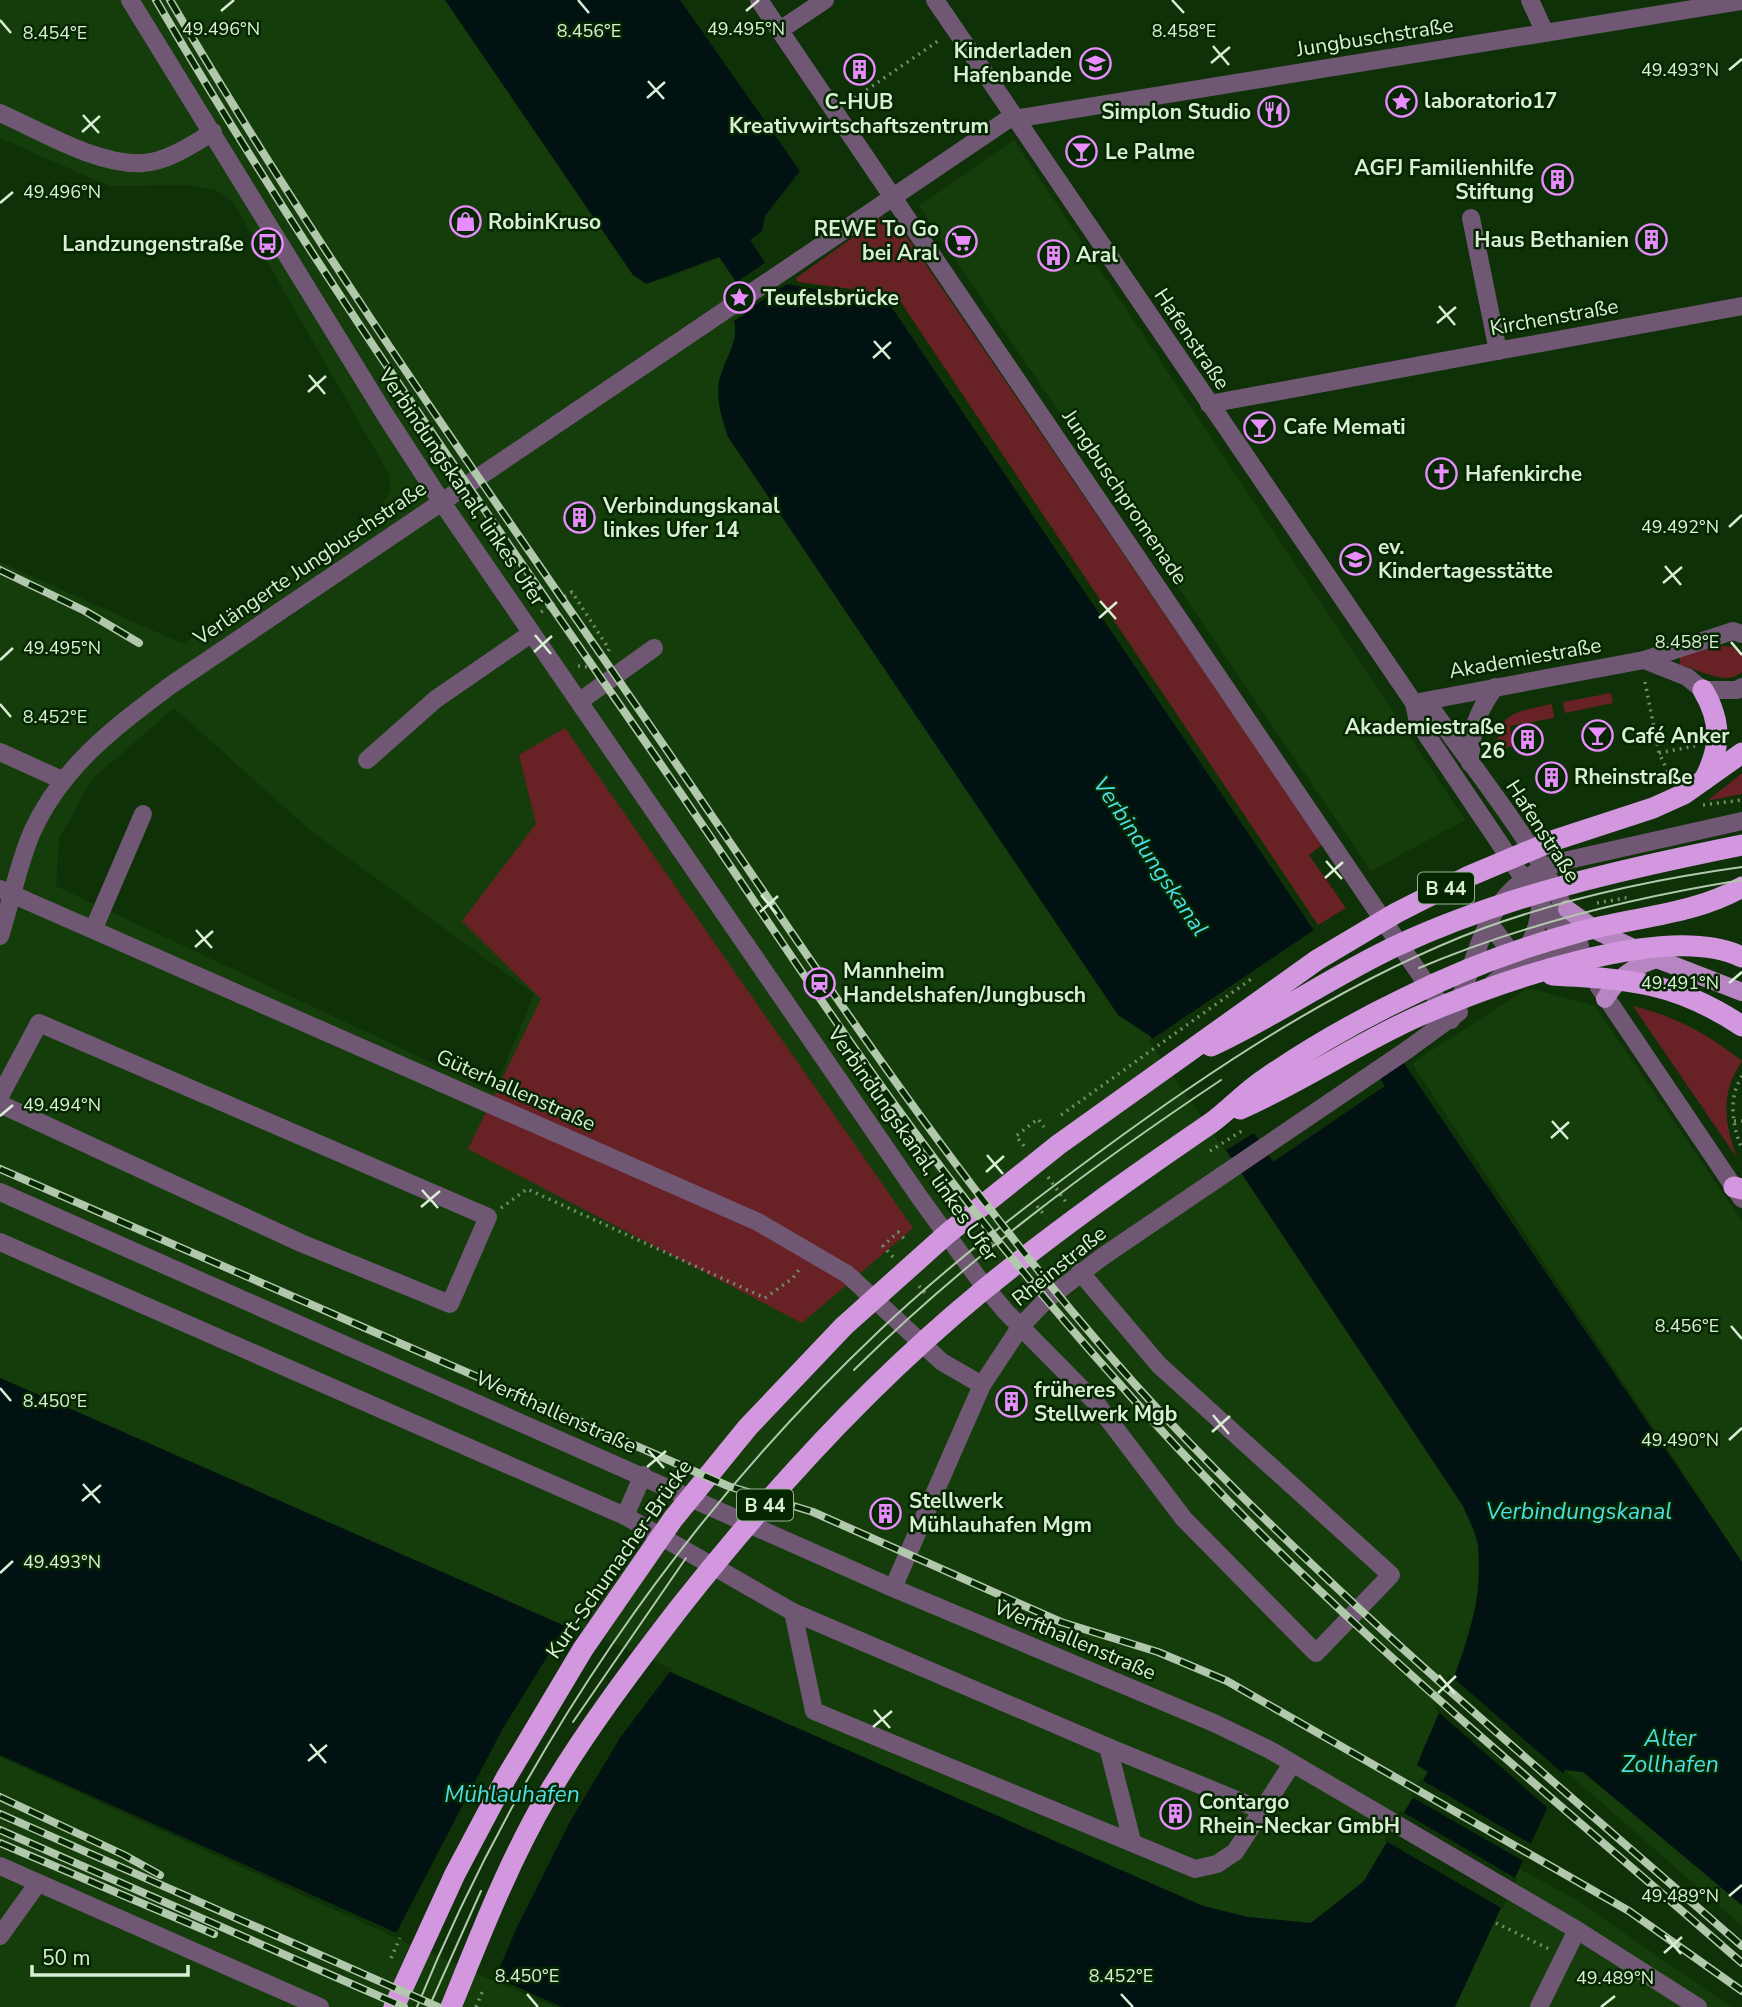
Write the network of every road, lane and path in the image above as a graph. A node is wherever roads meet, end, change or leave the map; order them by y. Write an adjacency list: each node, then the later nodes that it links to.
1 (130, 0): 13 (street, Verbindungskanal, linkes Ufer)
2 (760, 0): 7 (street, Jungbuschpromenade)
3 (824, 0): 7 (street)
4 (935, 0): 8 (street, Hafenstraße)
5 (1530, 0): 9 (street)
6 (1742, 1): 9 (street, Jungbuschstraße)
7 (780, 30): 10 (street, Jungbuschpromenade)
8 (955, 30): 10 (path); 12 (street, Hafenstraße)
9 (1545, 33): 12 (street, Jungbuschstraße)
10 (836, 111): 14 (street, Jungbuschpromenade)
11 (0, 113): 13 (street)
12 (1014, 118): 14 (street, Verlängerte Jungbuschstraße); 18 (street, Hafenstraße)
13 (213, 132): 19 (street, Verbindungskanal, linkes Ufer)
14 (894, 195): 19 (street, Verlängerte Jungbuschstraße); 60 (street, Jungbuschpromenade)
15 (1471, 218): 17 (street)
16 (1742, 306): 17 (street, Kirchenstraße)
17 (1498, 351): 18 (street, Kirchenstraße)
18 (1209, 404): 33 (street, Hafenstraße)
19 (441, 501): 21 (street, Verbindungskanal, linkes Ufer); 39 (street, Verlängerte Jungbuschstraße)
20 (542, 611): 24 (path)
21 (532, 633): 32 (street, Verbindungskanal, linkes Ufer); 37 (street)
22 (1742, 634): 25 (street, Akademiestraße)
23 (654, 648): 32 (street)
24 (606, 656)
25 (1644, 660): 29 (street, Akademiestraße); 31 (street)
26 (578, 665): 27 (path)
27 (587, 667)
28 (1644, 679): 35 (path)
29 (1495, 687): 33 (street, Akademiestraße); 38 (street)
30 (1742, 687): 31 (street)
31 (1703, 690): 40 (highway)
32 (580, 701): 84 (street, Verbindungskanal, linkes Ufer)
33 (1414, 703): 38 (street, Hafenstraße); 45 (street, Hafenstraße)
34 (0, 752): 39 (street)
35 (1659, 753)
36 (1742, 753): 40 (highway, B 44)
37 (367, 761)
38 (1470, 763): 44 (street, Hafenstraße)
39 (62, 780): 47 (street, Verlängerte Jungbuschstraße)
40 (1703, 782): 62 (highway, B 44)
41 (143, 814): 51 (street)
42 (1742, 821): 44 (street)
43 (1742, 845): 62 (highway)
44 (1544, 867): 45 (street); 48 (street); 49 (street, Hafenstraße)
45 (1523, 879): 48 (street, Hafenstraße); 50 (street)
46 (1742, 887): 66 (highway, B 44)
47 (6, 892): 51 (street, Güterhallenstraße); 52 (street, Verlängerte Jungbuschstraße)
48 (1542, 907): 54 (street); 56 (street, Hafenstraße)
49 (1567, 909): 55 (main road); 56 (street, Hafenstraße)
50 (1489, 923): 54 (street); 60 (street)
51 (94, 928): 85 (street, Güterhallenstraße)
52 (0, 936)
53 (1742, 957): 57 (highway)
54 (1522, 959): 56 (street); 60 (street)
55 (1657, 959): 58 (main road); 59 (main road)
56 (1581, 961): 59 (street, Hafenstraße)
57 (1539, 974): 61 (highway); 66 (highway)
58 (1742, 992)
59 (1605, 999): 74 (street, Hafenstraße)
60 (1452, 1018): 82 (street, Rheinstraße)
61 (1742, 1026)
62 (1181, 1060): 102 (highway, Kurt-Schumacher-Brücke / B 44)
63 (1742, 1076): 67 (path)
64 (0, 1096): 76 (street)
65 (0, 1104): 76 (street)
66 (1216, 1119): 103 (highway, B 44)
67 (1734, 1121): 68 (path); 70 (path)
68 (1742, 1121)
69 (1044, 1127): 71 (path)
70 (1742, 1149)
71 (1030, 1154)
72 (1042, 1170): 75 (path)
73 (0, 1192): 86 (street, Werfthallenstraße)
74 (1739, 1192)
75 (1067, 1203)
76 (488, 1217): 83 (path)
77 (0, 1242): 87 (street)
78 (907, 1242): 80 (path)
79 (993, 1243): 81 (path)
80 (883, 1246)
81 (979, 1255)
82 (1080, 1272): 84 (street, Rheinstraße); 84 (street, Verbindungskanal, linkes Ufer)
83 (784, 1285)
84 (1021, 1326): 85 (street, Rheinstraße)
85 (982, 1385): 88 (street, Rheinstraße)
86 (643, 1475): 87 (street); 88 (street, Werfthallenstraße)
87 (625, 1516): 89 (street)
88 (893, 1588): 91 (street, Werfthallenstraße)
89 (793, 1612): 90 (street); 93 (street)
90 (1108, 1747): 92 (street); 93 (street)
91 (1292, 1763): 92 (street); 97 (street, Werfthallenstraße)
92 (1261, 1811): 93 (street)
93 (1132, 1840)
94 (0, 1866): 95 (street)
95 (38, 1883): 98 (street); 101 (street)
96 (1496, 1923): 99 (path)
97 (1577, 1930): 99 (street); 106 (street, Werfthallenstraße)
98 (0, 1936)
99 (1563, 1956): 105 (street)
100 (483, 1990): 104 (path)
101 (320, 2007)
102 (394, 2007)
103 (451, 2007)
104 (476, 2007)
105 (1539, 2007)
106 (1698, 2007)

